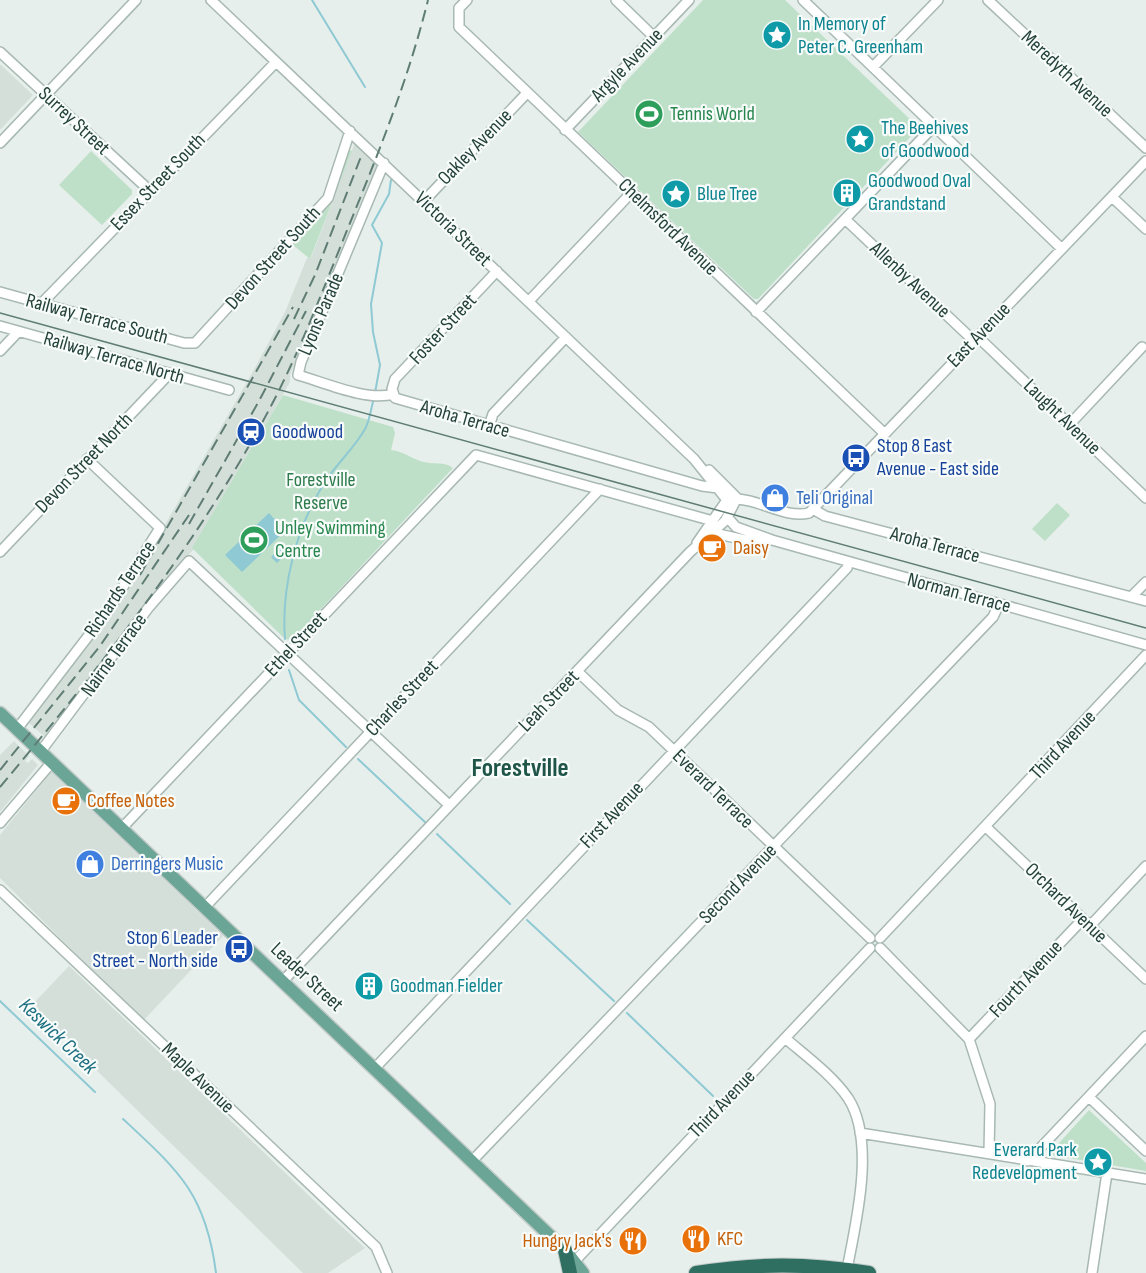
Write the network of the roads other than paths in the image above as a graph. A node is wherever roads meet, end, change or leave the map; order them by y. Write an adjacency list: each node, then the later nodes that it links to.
1 (136, 0): 14 (street)
2 (211, 0): 11 (street, Victoria Street)
3 (467, 0): 13 (street, Chelmsford Avenue)
4 (615, 0): 9 (street)
5 (689, 0): 9 (street, Argyle Avenue)
6 (803, 0): 12 (street)
7 (938, 0): 12 (street)
8 (988, 0): 19 (street, Meredyth Avenue)
9 (654, 37): 16 (street, Argyle Avenue)
10 (0, 52): 14 (street, Surrey Street)
11 (276, 62): 17 (street, Victoria Street); 22 (street, Essex Street South)
12 (873, 67): 15 (street)
13 (527, 93): 16 (street, Chelmsford Avenue); 25 (street, Oakley Avenue)
14 (46, 95): 18 (street); 22 (street, Surrey Street)
15 (934, 126): 26 (street); 28 (street)
16 (565, 130): 23 (street, Chelmsford Avenue)
17 (350, 131): 21 (street, Victoria Street); 38 (street, Devon Street South)
18 (0, 143)
19 (1146, 148)
20 (1146, 161): 24 (street, East Avenue)
21 (384, 164): 25 (street, Victoria Street); 43 (street, Lyons Parade)
22 (148, 190): 32 (street, Essex Street South)
23 (632, 192): 31 (street); 33 (street, Chelmsford Avenue)
24 (1112, 197): 27 (street); 28 (street, East Avenue)
25 (424, 201): 29 (street, Victoria Street)
26 (845, 219): 33 (street); 37 (street, Allenby Avenue)
27 (1146, 229)
28 (1062, 249): 37 (street, East Avenue)
29 (498, 272): 31 (street, Victoria Street); 43 (street, Foster Street)
30 (0, 292): 32 (street, Railway Terrace South)
31 (529, 301): 36 (street, Victoria Street)
32 (42, 303): 38 (street, Railway Terrace South)
33 (756, 312): 46 (street, Chelmsford Avenue)
34 (0, 327): 35 (street, Railway Terrace North)
35 (18, 332): 40 (street); 41 (street, Railway Terrace North)
36 (566, 337): 45 (street); 48 (street, Victoria Street)
37 (976, 339): 44 (street, Laught Avenue); 46 (street, East Avenue)
38 (195, 343)
39 (1142, 347): 44 (street)
40 (0, 351)
41 (170, 374): 42 (street, Railway Terrace North); 47 (street, Devon Street North)
42 (229, 390)
43 (390, 393): 45 (street, Aroha Terrace)
44 (1070, 424): 51 (street, Laught Avenue)
45 (489, 426): 49 (street, Aroha Terrace)
46 (885, 434): 53 (street, East Avenue)
47 (87, 459): 58 (street, Devon Street North); 70 (street, Richards Terrace)
48 (694, 459): 49 (street, Victoria Street); 52 (street, Victoria Street)
49 (718, 488): 52 (street, Victoria Street)
50 (600, 489): 55 (street); 66 (street, Ethel Street); 71 (street, Charles Street)
51 (1146, 498)
52 (732, 499): 53 (street, Aroha Terrace); 54 (street, Leah Street); 55 (street, Leah Street)
53 (813, 509): 62 (street, Aroha Terrace)
54 (728, 518): 56 (street, Leah Street); 57 (street, Norman Terrace)
55 (712, 521): 59 (street, Leah Street)
56 (714, 533): 57 (street, Norman Terrace); 59 (street, Leah Street)
57 (772, 540): 60 (street, Norman Terrace)
58 (0, 552)
59 (690, 552): 68 (street, Leah Street)
60 (848, 562): 64 (street, Norman Terrace); 72 (street, First Avenue)
61 (1146, 582): 62 (street)
62 (1131, 597): 63 (street, Aroha Terrace)
63 (1146, 601)
64 (999, 604): 65 (street, Norman Terrace); 79 (street, Second Avenue)
65 (1146, 645)
66 (286, 654): 71 (street); 73 (street, Nairne Terrace); 78 (street, Ethel Street)
67 (1146, 655): 77 (street, Third Avenue)
68 (577, 671): 72 (street, Everard Terrace); 75 (street, Leah Street)
69 (0, 713): 70 (main road, Leader Street)
70 (17, 729): 73 (main road, Leader Street)
71 (370, 732): 75 (street); 82 (street, Charles Street)
72 (674, 751): 79 (street, Everard Terrace); 90 (street, First Avenue)
73 (41, 752): 74 (main road, Leader Street)
74 (52, 762): 76 (street); 78 (main road, Leader Street)
75 (450, 805): 86 (street, Leah Street)
76 (0, 824)
77 (986, 827): 83 (street, Orchard Avenue); 84 (street, Third Avenue)
78 (122, 828): 82 (main road, Leader Street)
79 (773, 847): 84 (street, Everard Terrace); 95 (street, Second Avenue)
80 (1146, 866): 83 (street, Fourth Avenue)
81 (0, 890): 104 (street, Maple Avenue)
82 (205, 907): 86 (main road, Leader Street)
83 (1086, 923): 85 (street, Orchard Avenue); 89 (street, Fourth Avenue)
84 (875, 943): 88 (street, Third Avenue); 89 (street, Everard Terrace)
85 (1146, 979)
86 (284, 981): 90 (main road, Leader Street)
87 (1146, 1036): 91 (street)
88 (785, 1038): 92 (street); 100 (street, Third Avenue)
89 (969, 1040): 94 (street, Everard Terrace)
90 (375, 1068): 95 (main road, Leader Street)
91 (1089, 1097): 93 (street); 96 (street)
92 (860, 1133): 94 (street); 102 (street)
93 (1146, 1151)
94 (989, 1152): 96 (street)
95 (472, 1161): 99 (main road, Leader Street)
96 (1028, 1161): 97 (street)
97 (1107, 1173): 98 (street); 108 (street)
98 (1146, 1179)
99 (565, 1250): 100 (highway)
100 (573, 1267): 105 (main road)
101 (745, 1269): 102 (highway); 103 (highway)
102 (846, 1269): 107 (highway)
103 (723, 1271): 106 (highway)
104 (387, 1273)
105 (583, 1273)
106 (696, 1273)
107 (869, 1273)
108 (1092, 1273)

